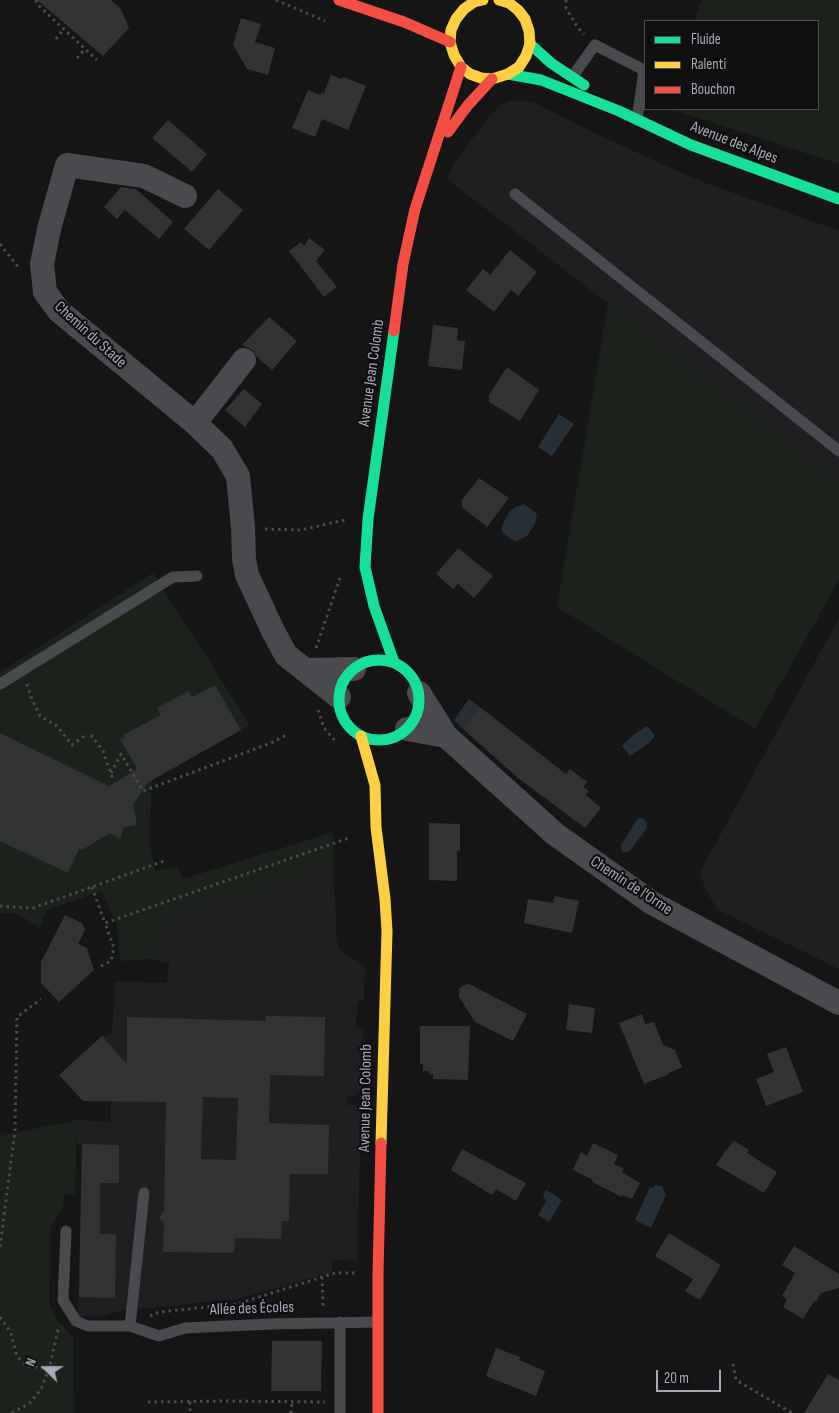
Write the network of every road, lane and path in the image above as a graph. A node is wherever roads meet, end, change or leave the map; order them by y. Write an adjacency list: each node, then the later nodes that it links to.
1 (36, 0): 14 (path)
2 (276, 0): 13 (path)
3 (339, 0): 12 (street)
4 (483, 0): 8 (street)
5 (499, 0): 9 (street)
6 (524, 0): 9 (street)
7 (566, 0): 18 (path)
8 (456, 19): 11 (street); 16 (street)
9 (525, 19): 17 (street)
10 (426, 20): 12 (street)
11 (441, 20)
12 (404, 22): 16 (street)
13 (329, 23)
14 (64, 29): 15 (path); 19 (path)
15 (56, 39)
16 (450, 42): 22 (street)
17 (530, 44): 23 (street); 24 (street, Avenue des Alpes)
18 (595, 45): 24 (lane); 27 (lane)
19 (85, 49): 20 (path); 21 (path)
20 (77, 58)
21 (97, 60)
22 (461, 67): 25 (street); 28 (street, Avenue Jean Colomb)
23 (508, 74): 25 (street); 26 (street, Avenue des Alpes)
24 (572, 77): 26 (street, Avenue des Alpes)
25 (492, 79): 28 (street, Avenue Jean Colomb)
26 (619, 111): 27 (street, Avenue des Alpes)
27 (637, 120): 31 (street, Avenue des Alpes)
28 (436, 146): 35 (street, Avenue Jean Colomb)
29 (515, 194): 34 (lane)
30 (185, 196): 33 (street, Chemin du Stade)
31 (839, 199)
32 (244, 360): 33 (street)
33 (195, 422): 36 (street, Chemin du Stade)
34 (839, 451)
35 (368, 519): 36 (path); 38 (street, Avenue Jean Colomb)
36 (243, 527): 44 (street, Chemin du Stade)
37 (197, 576): 43 (lane)
38 (374, 606): 39 (street, Avenue Jean Colomb); 41 (street, Avenue Jean Colomb)
39 (370, 632)
40 (368, 648): 42 (street)
41 (394, 662): 42 (street); 46 (street)
42 (359, 666): 44 (street); 47 (street)
43 (22, 670): 45 (lane); 56 (path)
44 (307, 670): 47 (street, Chemin du Stade)
45 (0, 684)
46 (420, 693): 49 (street); 52 (street, Chemin de l'Orme)
47 (340, 697): 51 (street)
48 (318, 707): 53 (path)
49 (402, 732): 51 (street); 52 (street); 54 (street)
50 (288, 734): 56 (path)
51 (361, 736): 58 (street, Avenue Jean Colomb)
52 (446, 736): 66 (street, Chemin de l'Orme)
53 (338, 745)
54 (391, 750)
55 (381, 771): 58 (street, Avenue Jean Colomb)
56 (110, 773): 57 (path)
57 (113, 780)
58 (375, 785): 70 (street, Avenue Jean Colomb)
59 (349, 838): 63 (path)
60 (167, 860): 61 (path)
61 (92, 887): 62 (path); 63 (path)
62 (0, 906)
63 (105, 923): 64 (path)
64 (101, 966)
65 (41, 999): 69 (path)
66 (839, 1003)
67 (144, 1193): 75 (lane)
68 (66, 1231): 72 (lane)
69 (0, 1247)
70 (378, 1274): 74 (street, Avenue Jean Colomb); 75 (path)
71 (0, 1317): 77 (path)
72 (76, 1321): 75 (lane, Allée des Écoles); 77 (path)
73 (340, 1322): 74 (lane, Allée des Écoles); 75 (lane, Allée des Écoles); 85 (lane)
74 (378, 1322): 86 (street, Avenue Jean Colomb)
75 (130, 1326)
76 (733, 1364): 87 (path)
77 (49, 1369): 82 (path)
78 (292, 1401): 80 (path); 81 (path); 84 (path)
79 (148, 1402): 80 (path)
80 (190, 1402): 83 (path)
81 (328, 1402)
82 (12, 1413)
83 (190, 1413)
84 (291, 1413)
85 (340, 1413)
86 (378, 1413)
87 (792, 1413)

